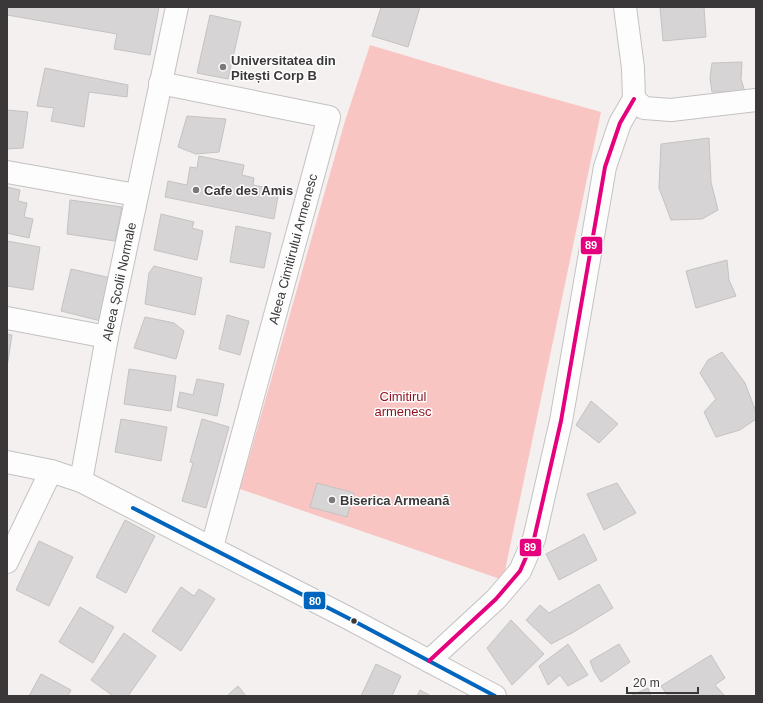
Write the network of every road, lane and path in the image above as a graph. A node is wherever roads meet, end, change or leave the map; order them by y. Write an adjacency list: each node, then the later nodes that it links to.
1 (176, 7): 3 (street, Aleea Școlii Normale)
2 (625, 7): 4 (street)
3 (160, 83): 7 (street, Aleea Școlii Normale); 13 (street, Aleea Cimitirului Armenesc)
4 (634, 99): 5 (street); 15 (street)
5 (756, 100)
6 (7, 172): 7 (street)
7 (136, 195): 9 (street, Aleea Școlii Normale)
8 (7, 318): 9 (street)
9 (107, 337): 12 (street, Aleea Școlii Normale)
10 (7, 462): 11 (street)
11 (51, 471): 12 (street); 14 (street)
12 (81, 481): 13 (street)
13 (212, 547): 15 (street)
14 (7, 562)
15 (428, 661): 16 (street)
16 (495, 696)

